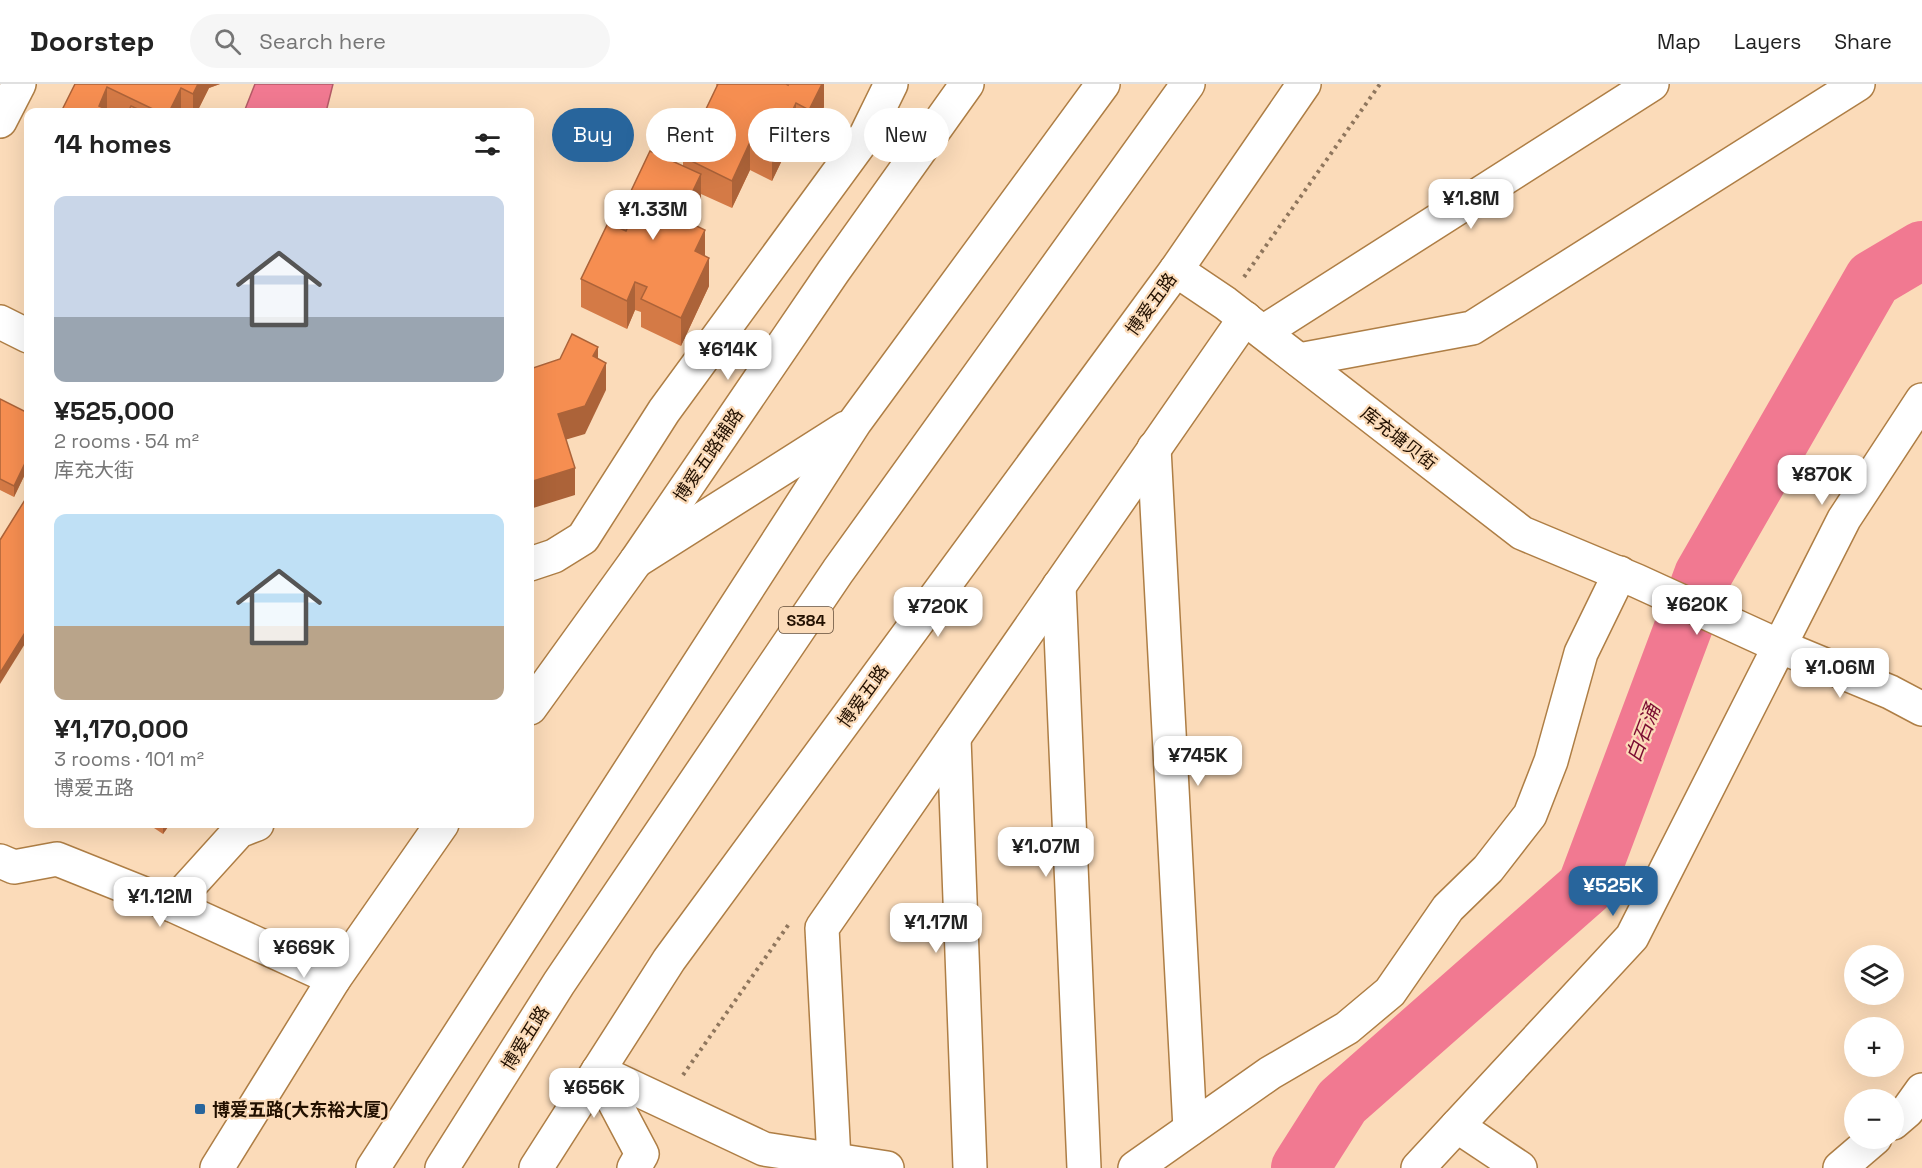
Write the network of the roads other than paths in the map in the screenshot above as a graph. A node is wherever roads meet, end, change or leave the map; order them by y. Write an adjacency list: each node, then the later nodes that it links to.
1 (19, 84): 9 (main road)
2 (891, 84): 19 (main road)
3 (967, 84): 18 (main road, 博爱五路辅路)
4 (1104, 84): 16 (main road)
5 (1188, 84): 40 (main road, 博爱五路 / S384)
6 (1304, 84): 10 (main road, 博爱五路)
7 (1652, 84): 12 (main road)
8 (1858, 84): 14 (main road)
9 (0, 121)
10 (1176, 270): 12 (main road, 库充塘贝街); 31 (main road, 博爱五路)
11 (0, 322): 13 (main road)
12 (1254, 325): 14 (main road, 库充塘贝街); 17 (main road)
13 (24, 334)
14 (1299, 360): 20 (main road, 库充塘贝街)
15 (1922, 400): 22 (main road)
16 (855, 422): 18 (main road); 39 (main road)
17 (1154, 448): 21 (main road); 35 (main road)
18 (636, 561): 23 (main road, 博爱五路辅路)
19 (534, 563)
20 (1629, 577): 22 (main road, 库充塘贝街); 35 (main road)
21 (1059, 586): 25 (main road); 45 (main road)
22 (1779, 646): 24 (main road, 库充塘贝街); 34 (main road)
23 (534, 702)
24 (1922, 709)
25 (954, 738): 37 (main road); 44 (main road)
26 (247, 828): 29 (main road)
27 (439, 828): 30 (main road)
28 (0, 861): 29 (main road)
29 (172, 905): 30 (main road)
30 (334, 979): 38 (main road)
31 (598, 1071): 37 (main road); 41 (main road, 博爱五路); 42 (main road)
32 (1922, 1090): 33 (main road)
33 (1904, 1114)
34 (1457, 1126): 47 (main road); 48 (main road)
35 (1190, 1129): 46 (main road)
36 (1862, 1149): 49 (main road)
37 (834, 1160): 43 (main road)
38 (217, 1168)
39 (373, 1168)
40 (442, 1168)
41 (536, 1168)
42 (634, 1168)
43 (887, 1168)
44 (970, 1168)
45 (1084, 1168)
46 (1135, 1168)
47 (1418, 1168)
48 (1520, 1168)
49 (1840, 1168)

